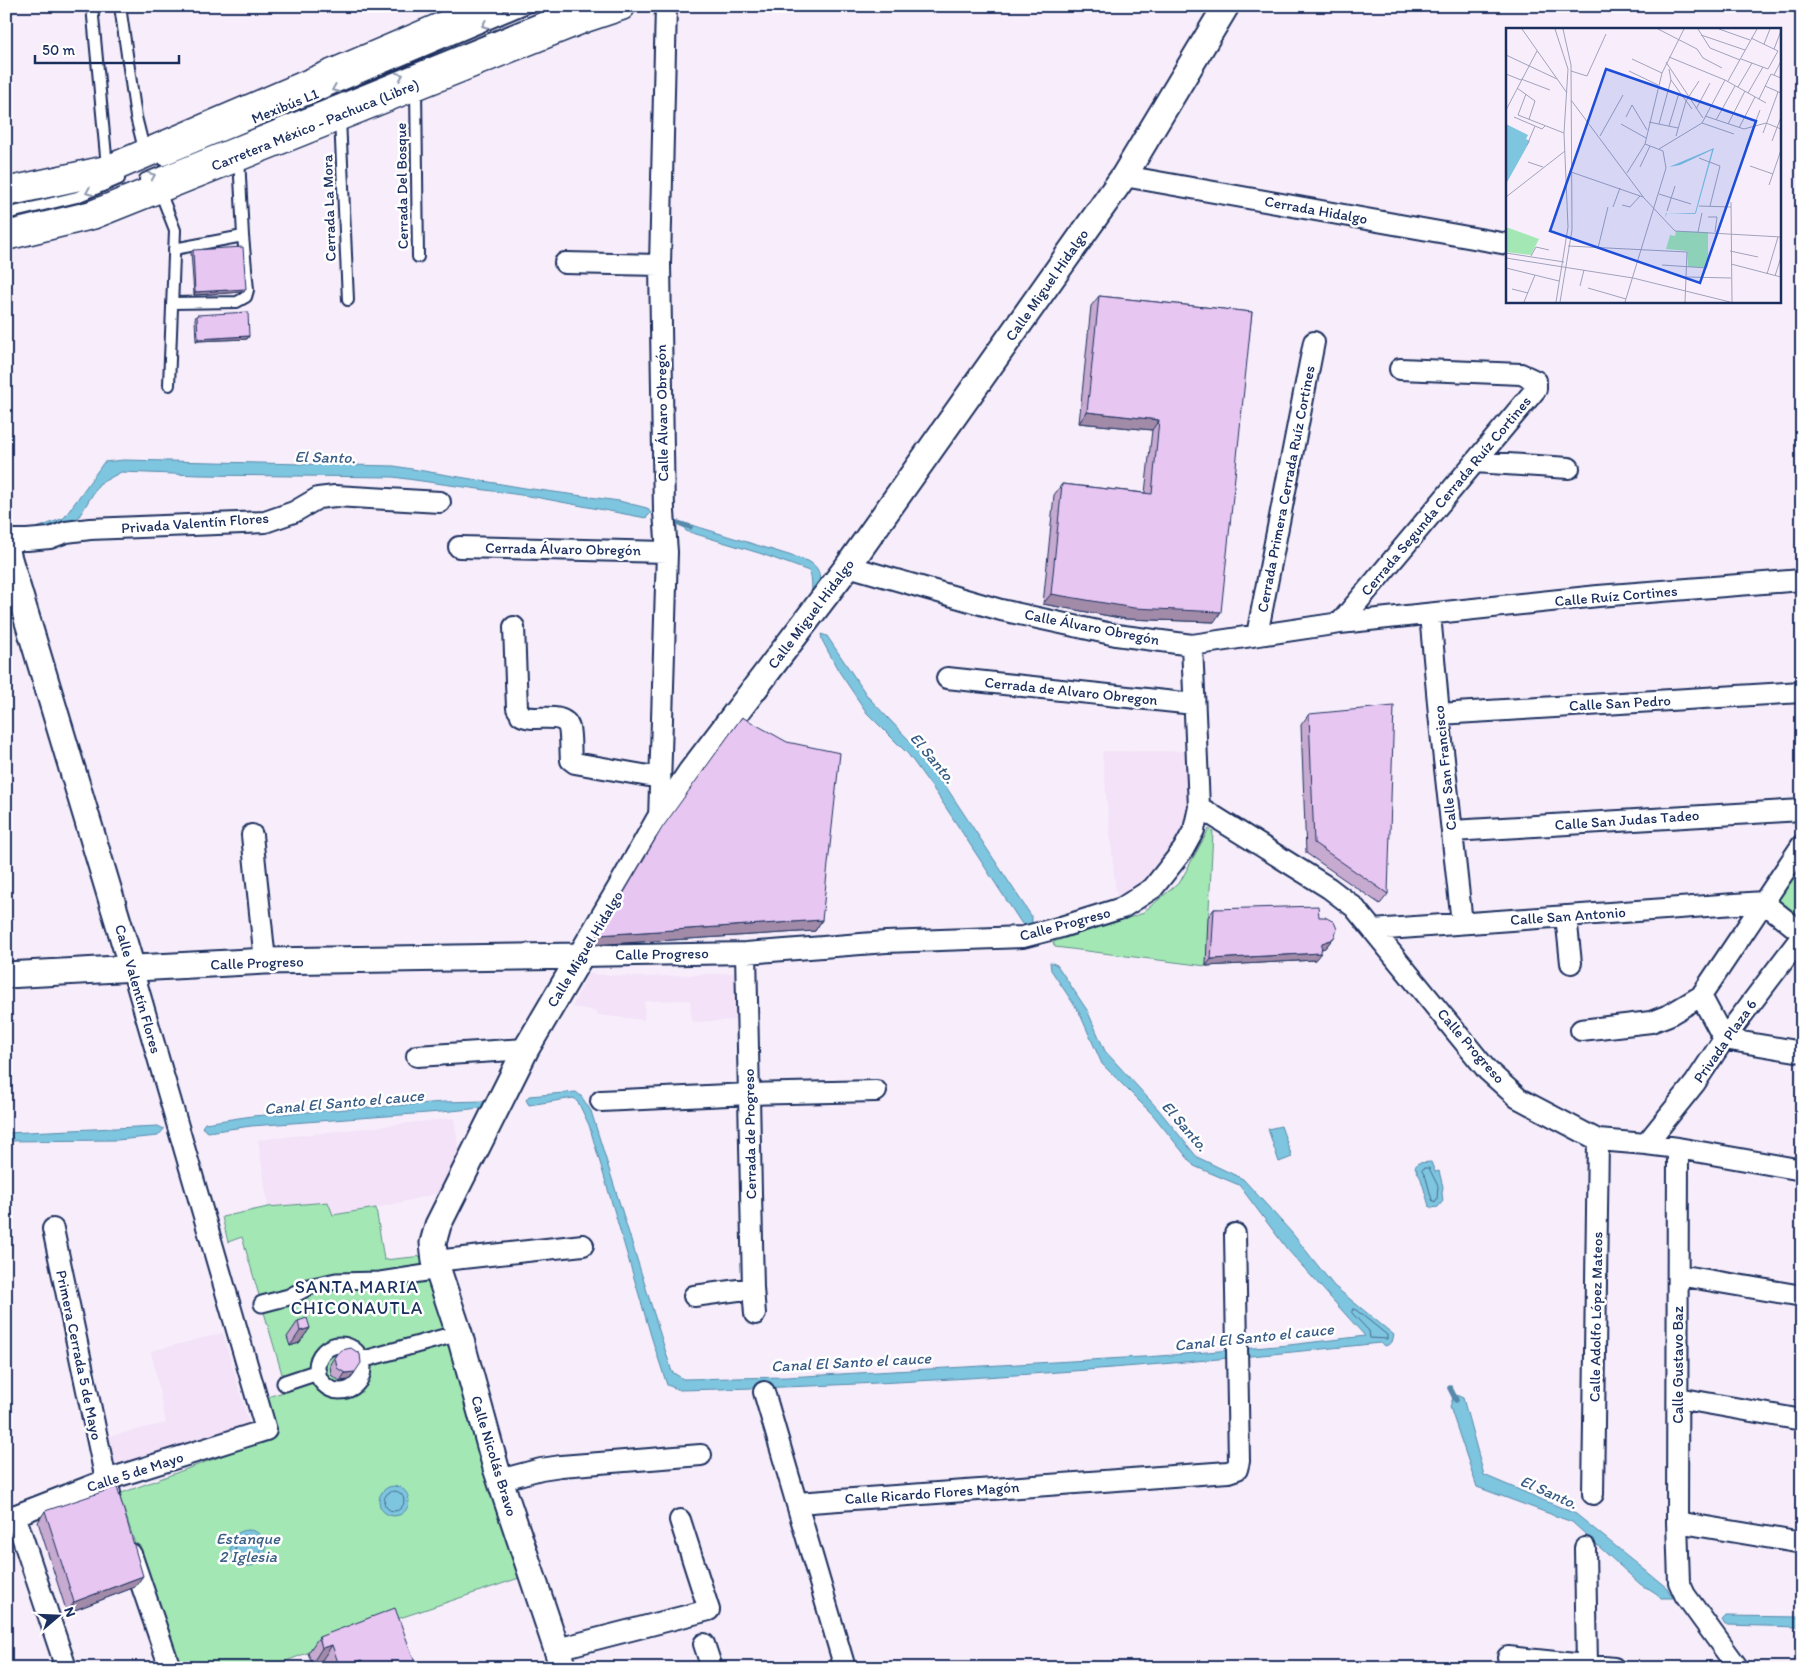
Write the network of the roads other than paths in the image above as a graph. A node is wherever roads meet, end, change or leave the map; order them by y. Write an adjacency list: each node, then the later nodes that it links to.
1 (92, 6): 12 (lane)
2 (120, 6): 12 (lane)
3 (490, 6): 12 (main road, Carretera México - Pachuca (Libre))
4 (530, 6): 12 (lane, Mexibús L1, one-way to 12)
5 (571, 6): 12 (lane, Mexibús L1, one-way to 5)
6 (621, 6): 9 (main road, Carretera México - Pachuca (Libre))
7 (666, 6): 23 (street, Calle Álvaro Obregón)
8 (1226, 6): 13 (street, Calle Miguel Hidalgo)
9 (416, 85): 10 (main road, Carretera México - Pachuca (Libre)); 21 (lane, Cerrada Del Bosque)
10 (340, 115): 11 (main road, Carretera México - Pachuca (Libre)); 24 (lane, Cerrada La Mora)
11 (239, 156): 12 (main road, Carretera México - Pachuca (Libre)); 18 (lane)
12 (136, 175): 14 (main road, Carretera México - Pachuca (Libre)); 15 (lane, Mexibús L1, one-way to 15); 16 (lane, Mexibús L1); 17 (main road, Carretera México - Pachuca (Libre)); 20 (lane)
13 (1124, 176): 19 (street, Cerrada Hidalgo); 36 (street, Calle Miguel Hidalgo)
14 (6, 192)
15 (6, 214)
16 (6, 224)
17 (6, 236)
18 (243, 236): 20 (lane); 25 (lane)
19 (1506, 244)
20 (174, 249): 25 (lane)
21 (418, 257)
22 (565, 263): 23 (street)
23 (660, 265): 35 (street, Calle Álvaro Obregón)
24 (348, 300)
25 (172, 303): 28 (lane)
26 (1314, 342): 41 (street, Cerrada Primera Cerrada Ruíz Cortines)
27 (1400, 369): 29 (street, Cerrada Segunda Cerrada Ruíz Cortines)
28 (169, 384)
29 (1475, 462): 30 (street); 39 (street, Cerrada Segunda Cerrada Ruíz Cortines)
30 (1569, 468)
31 (440, 502): 32 (street, Privada Valentín Flores)
32 (6, 540)
33 (459, 547): 35 (street, Cerrada Álvaro Obregón)
34 (6, 549): 63 (street, Calle Valentín Flores)
35 (667, 552): 47 (street, Calle Álvaro Obregón)
36 (848, 566): 42 (street, Calle Álvaro Obregón); 50 (street, Calle Miguel Hidalgo)
37 (1802, 580): 38 (street, Calle Ruíz Cortines)
38 (1430, 614): 39 (street, Calle Álvaro Obregón); 46 (street, Calle San Francisco)
39 (1340, 622): 41 (street, Calle Álvaro Obregón)
40 (514, 626): 47 (street)
41 (1257, 635): 42 (street, Calle Álvaro Obregón)
42 (1192, 645): 45 (street, Calle Progreso)
43 (947, 678): 45 (street, Cerrada de Alvaro Obregon)
44 (1802, 692): 46 (street, Calle San Pedro)
45 (1194, 704): 48 (street, Calle Progreso)
46 (1439, 714): 51 (street, Calle San Francisco)
47 (660, 778): 50 (street, Calle Álvaro Obregón)
48 (1199, 807): 57 (street, Calle Progreso); 59 (street, Calle Progreso)
49 (1802, 810): 51 (street, Calle San Judas Tadeo)
50 (659, 820): 60 (street, Calle Miguel Hidalgo)
51 (1452, 831): 56 (street, Calle San Francisco)
52 (252, 835): 61 (street)
53 (1802, 845): 54 (street)
54 (1763, 902): 55 (street, Calle San Antonio); 58 (street); 65 (street)
55 (1566, 916): 56 (street, Calle San Antonio); 62 (street)
56 (1462, 923): 57 (street, Calle San Antonio)
57 (1373, 930): 74 (street, Calle Progreso)
58 (1802, 934): 67 (street, Privada Plaza 6)
59 (746, 953): 60 (street, Calle Progreso); 72 (street, Cerrada de Progreso)
60 (580, 956): 61 (street, Calle Progreso); 68 (street, Calle Miguel Hidalgo)
61 (265, 962): 63 (street, Calle Progreso)
62 (1571, 963)
63 (132, 968): 64 (street, Calle Progreso); 95 (street, Calle Valentín Flores)
64 (6, 975)
65 (1701, 996): 66 (street); 67 (street)
66 (1581, 1030)
67 (1724, 1039): 69 (street); 75 (street, Privada Plaza 6)
68 (526, 1049): 70 (street); 81 (street, Calle Miguel Hidalgo)
69 (1802, 1052)
70 (417, 1056)
71 (876, 1092): 72 (street)
72 (749, 1094): 73 (street); 83 (street, Cerrada de Progreso)
73 (601, 1101)
74 (1598, 1140): 75 (street, Calle Progreso); 99 (street, Calle Adolfo López Mateos)
75 (1646, 1144): 76 (street, Calle Progreso)
76 (1678, 1148): 77 (street, Calle Progreso); 82 (street, Calle Gustavo Baz)
77 (1802, 1170)
78 (53, 1229): 97 (street, Primera Cerrada 5 de Mayo)
79 (1235, 1234): 100 (street, Calle Ricardo Flores Magón)
80 (583, 1245): 81 (street)
81 (436, 1258): 86 (street); 88 (street, Calle Nicolás Bravo)
82 (1678, 1275): 85 (street); 93 (street, Calle Gustavo Baz)
83 (752, 1288): 84 (street); 87 (street, Cerrada de Progreso)
84 (694, 1296)
85 (1802, 1296)
86 (262, 1304)
87 (755, 1314)
88 (459, 1333): 89 (street); 98 (street, Calle Nicolás Bravo)
89 (361, 1360): 90 (street); 90 (street)
90 (318, 1372): 91 (street)
91 (285, 1383)
92 (764, 1392): 100 (street)
93 (1678, 1398): 94 (street); 104 (street, Calle Gustavo Baz)
94 (1802, 1420)
95 (266, 1430): 97 (street, Calle 5 de Mayo)
96 (702, 1455): 98 (street)
97 (106, 1480): 101 (street, Primera Cerrada 5 de Mayo); 102 (street, Calle 5 de Mayo)
98 (500, 1480): 110 (street, Calle Nicolás Bravo)
99 (1593, 1494)
100 (797, 1503): 115 (street)
101 (116, 1508)
102 (11, 1517): 112 (street)
103 (680, 1520): 110 (street)
104 (1677, 1522): 106 (street); 117 (street, Calle Gustavo Baz)
105 (125, 1537): 113 (street)
106 (1802, 1544)
107 (1585, 1548): 111 (street)
108 (704, 1644): 114 (street)
109 (1508, 1657): 111 (street)
110 (560, 1658)
111 (1587, 1666): 116 (street)
112 (66, 1668)
113 (170, 1668)
114 (712, 1668)
115 (845, 1668)
116 (1614, 1668)
117 (1738, 1668)

